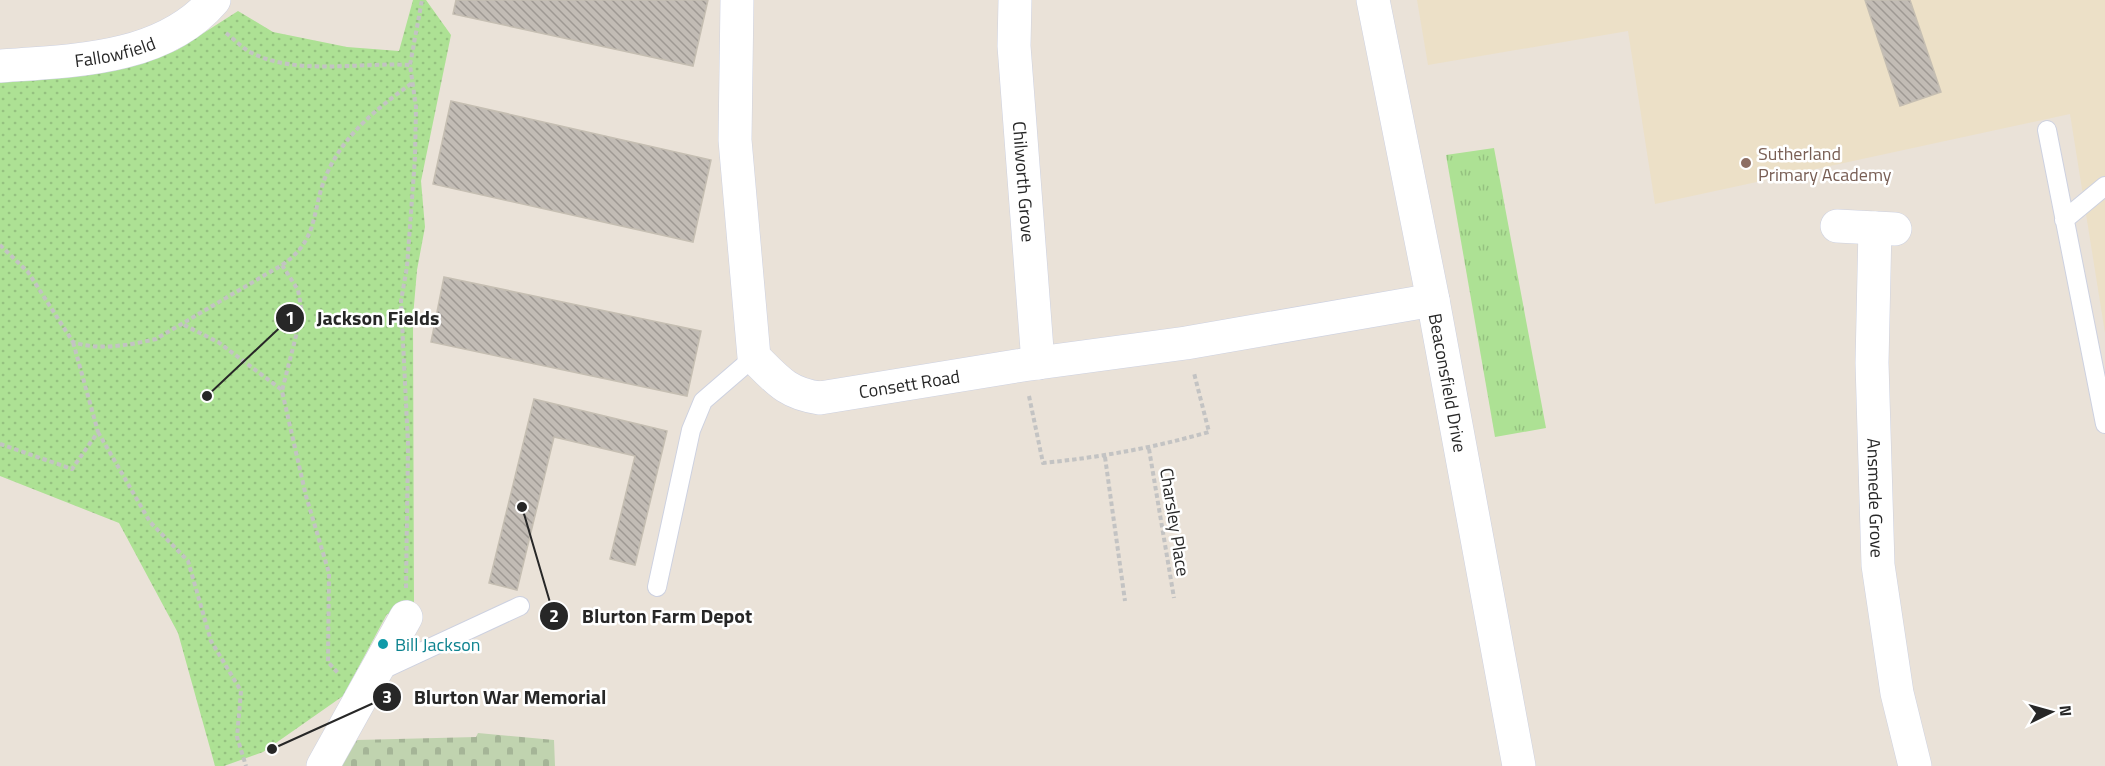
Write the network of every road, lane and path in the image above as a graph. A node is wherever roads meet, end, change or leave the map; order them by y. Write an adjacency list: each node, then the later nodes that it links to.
1 (422, 0): 6 (path)
2 (737, 0): 19 (street)
3 (1015, 0): 20 (street, Chilworth Grove)
4 (1373, 0): 15 (street, Beaconsfield Drive)
5 (210, 5): 6 (path); 7 (street, Fallowfield)
6 (410, 65): 8 (path)
7 (0, 66)
8 (411, 83): 14 (path); 31 (path)
9 (2047, 130): 11 (lane)
10 (2105, 186): 11 (lane)
11 (2064, 220): 22 (lane)
12 (1837, 226): 36 (street, Ansmede Grove)
13 (0, 245): 17 (path)
14 (282, 265): 16 (path); 21 (path)
15 (1433, 300): 18 (street, Consett Road); 35 (street, Beaconsfield Drive)
16 (183, 324): 17 (path); 21 (path)
17 (73, 342): 23 (path)
18 (1186, 343): 20 (street, Consett Road); 25 (path, Charsley Place)
19 (754, 357): 20 (street, Consett Road); 27 (lane)
20 (1030, 364): 26 (path, Charsley Place)
21 (282, 391): 32 (path)
22 (2105, 424)
23 (98, 432): 24 (path); 33 (path)
24 (0, 444)
25 (1149, 449): 26 (path, Charsley Place); 28 (path, Charsley Place)
26 (1105, 457): 29 (path)
27 (657, 587)
28 (1174, 598)
29 (1125, 602)
30 (520, 606): 32 (lane)
31 (406, 617): 32 (street)
32 (367, 686): 34 (street)
33 (246, 766)
34 (323, 766)
35 (1519, 766)
36 (1915, 766)

